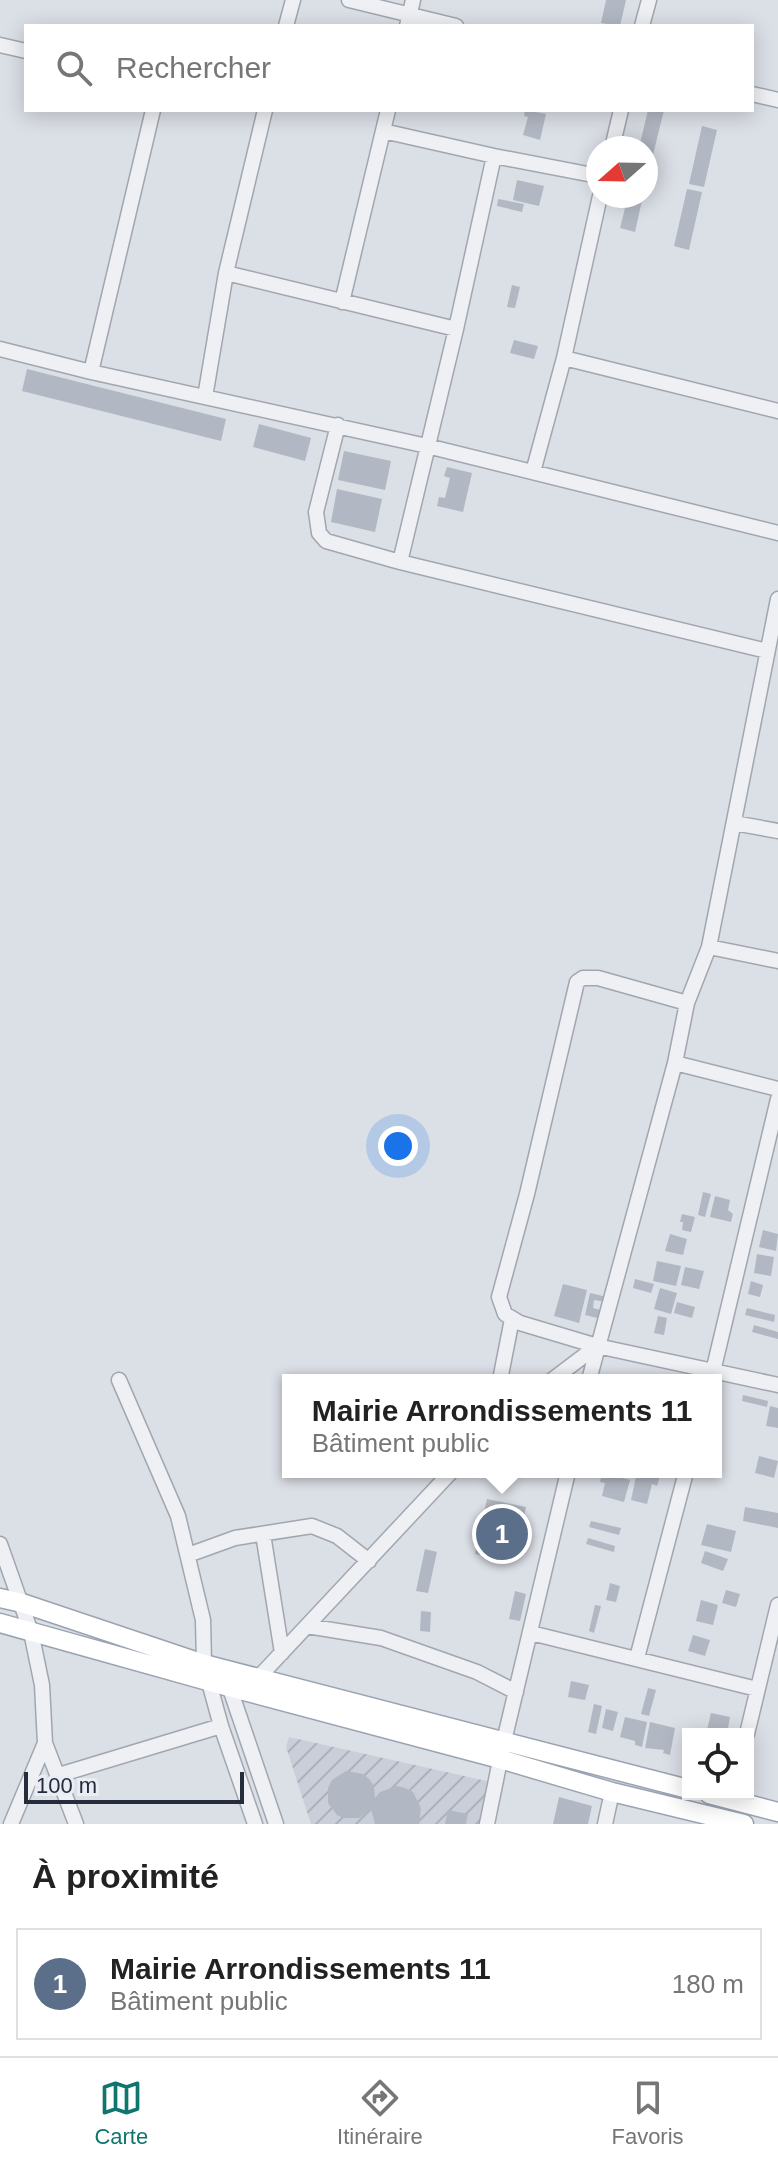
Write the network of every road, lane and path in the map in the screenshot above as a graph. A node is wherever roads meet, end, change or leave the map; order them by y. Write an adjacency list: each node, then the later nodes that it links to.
1 (293, 0): 6 (street)
2 (349, 0): 5 (street)
3 (413, 0): 5 (street)
4 (649, 0): 8 (street)
5 (408, 21): 7 (street)
6 (287, 24)
7 (437, 24)
8 (643, 24)
9 (0, 45): 10 (street)
10 (24, 51)
11 (754, 94): 12 (street)
12 (778, 100)
13 (153, 112): 27 (street)
14 (265, 112): 22 (street)
15 (388, 112): 17 (street)
16 (621, 112): 18 (street)
17 (383, 131): 19 (street); 23 (street)
18 (615, 136)
19 (494, 156): 20 (street); 24 (street)
20 (586, 174)
21 (597, 208): 26 (street)
22 (226, 273): 23 (street); 28 (street)
23 (342, 302): 24 (street)
24 (456, 329): 31 (street)
25 (0, 349): 27 (street)
26 (564, 358): 29 (street); 32 (street)
27 (91, 372): 28 (street)
28 (205, 397): 30 (street)
29 (778, 411)
30 (338, 425): 31 (street); 34 (street)
31 (427, 446): 32 (street); 34 (street)
32 (533, 472): 33 (street)
33 (778, 533)
34 (400, 562): 36 (street)
35 (778, 599): 36 (street)
36 (767, 651): 37 (street)
37 (734, 823): 38 (street); 39 (street)
38 (778, 831)
39 (709, 947): 40 (street); 41 (street)
40 (778, 961)
41 (687, 1003): 42 (street); 45 (street)
42 (675, 1063): 43 (street); 46 (street)
43 (778, 1089)
44 (778, 1099): 51 (street)
45 (512, 1319): 46 (street); 47 (street)
46 (597, 1346): 48 (street); 49 (street); 50 (street)
47 (501, 1374)
48 (560, 1374)
49 (590, 1374)
50 (704, 1374)
51 (712, 1374)
52 (722, 1377): 54 (street)
53 (119, 1380): 60 (street)
54 (778, 1385)
55 (445, 1478): 61 (street)
56 (567, 1478): 68 (street)
57 (684, 1478): 70 (street)
58 (263, 1534): 60 (street); 61 (street); 69 (street)
59 (0, 1544): 63 (street)
60 (188, 1555): 71 (street)
61 (369, 1561): 66 (street)
62 (0, 1598): 63 (main road)
63 (22, 1603): 67 (street); 71 (main road)
64 (778, 1605): 74 (street)
65 (0, 1623): 67 (main road)
66 (307, 1626): 69 (street); 75 (street)
67 (31, 1632): 71 (main road); 78 (street)
68 (531, 1633): 70 (street); 75 (street)
69 (282, 1653): 72 (street)
70 (637, 1658): 74 (street)
71 (206, 1673): 73 (main road); 76 (street)
72 (259, 1677): 73 (main road); 79 (main road)
73 (226, 1678): 79 (main road); 90 (street)
74 (757, 1689): 77 (street)
75 (516, 1692): 79 (street)
76 (221, 1726): 80 (street); 89 (street)
77 (748, 1728)
78 (45, 1743): 80 (street); 87 (street)
79 (502, 1750): 81 (main road); 82 (main road); 91 (street)
80 (59, 1775): 88 (street)
81 (682, 1788)
82 (612, 1792): 86 (main road); 92 (street)
83 (732, 1800): 86 (street)
84 (741, 1800): 85 (main road)
85 (778, 1812)
86 (732, 1823)
87 (11, 1824)
88 (76, 1824)
89 (255, 1824)
90 (276, 1824)
91 (487, 1824)
92 (605, 1824)

